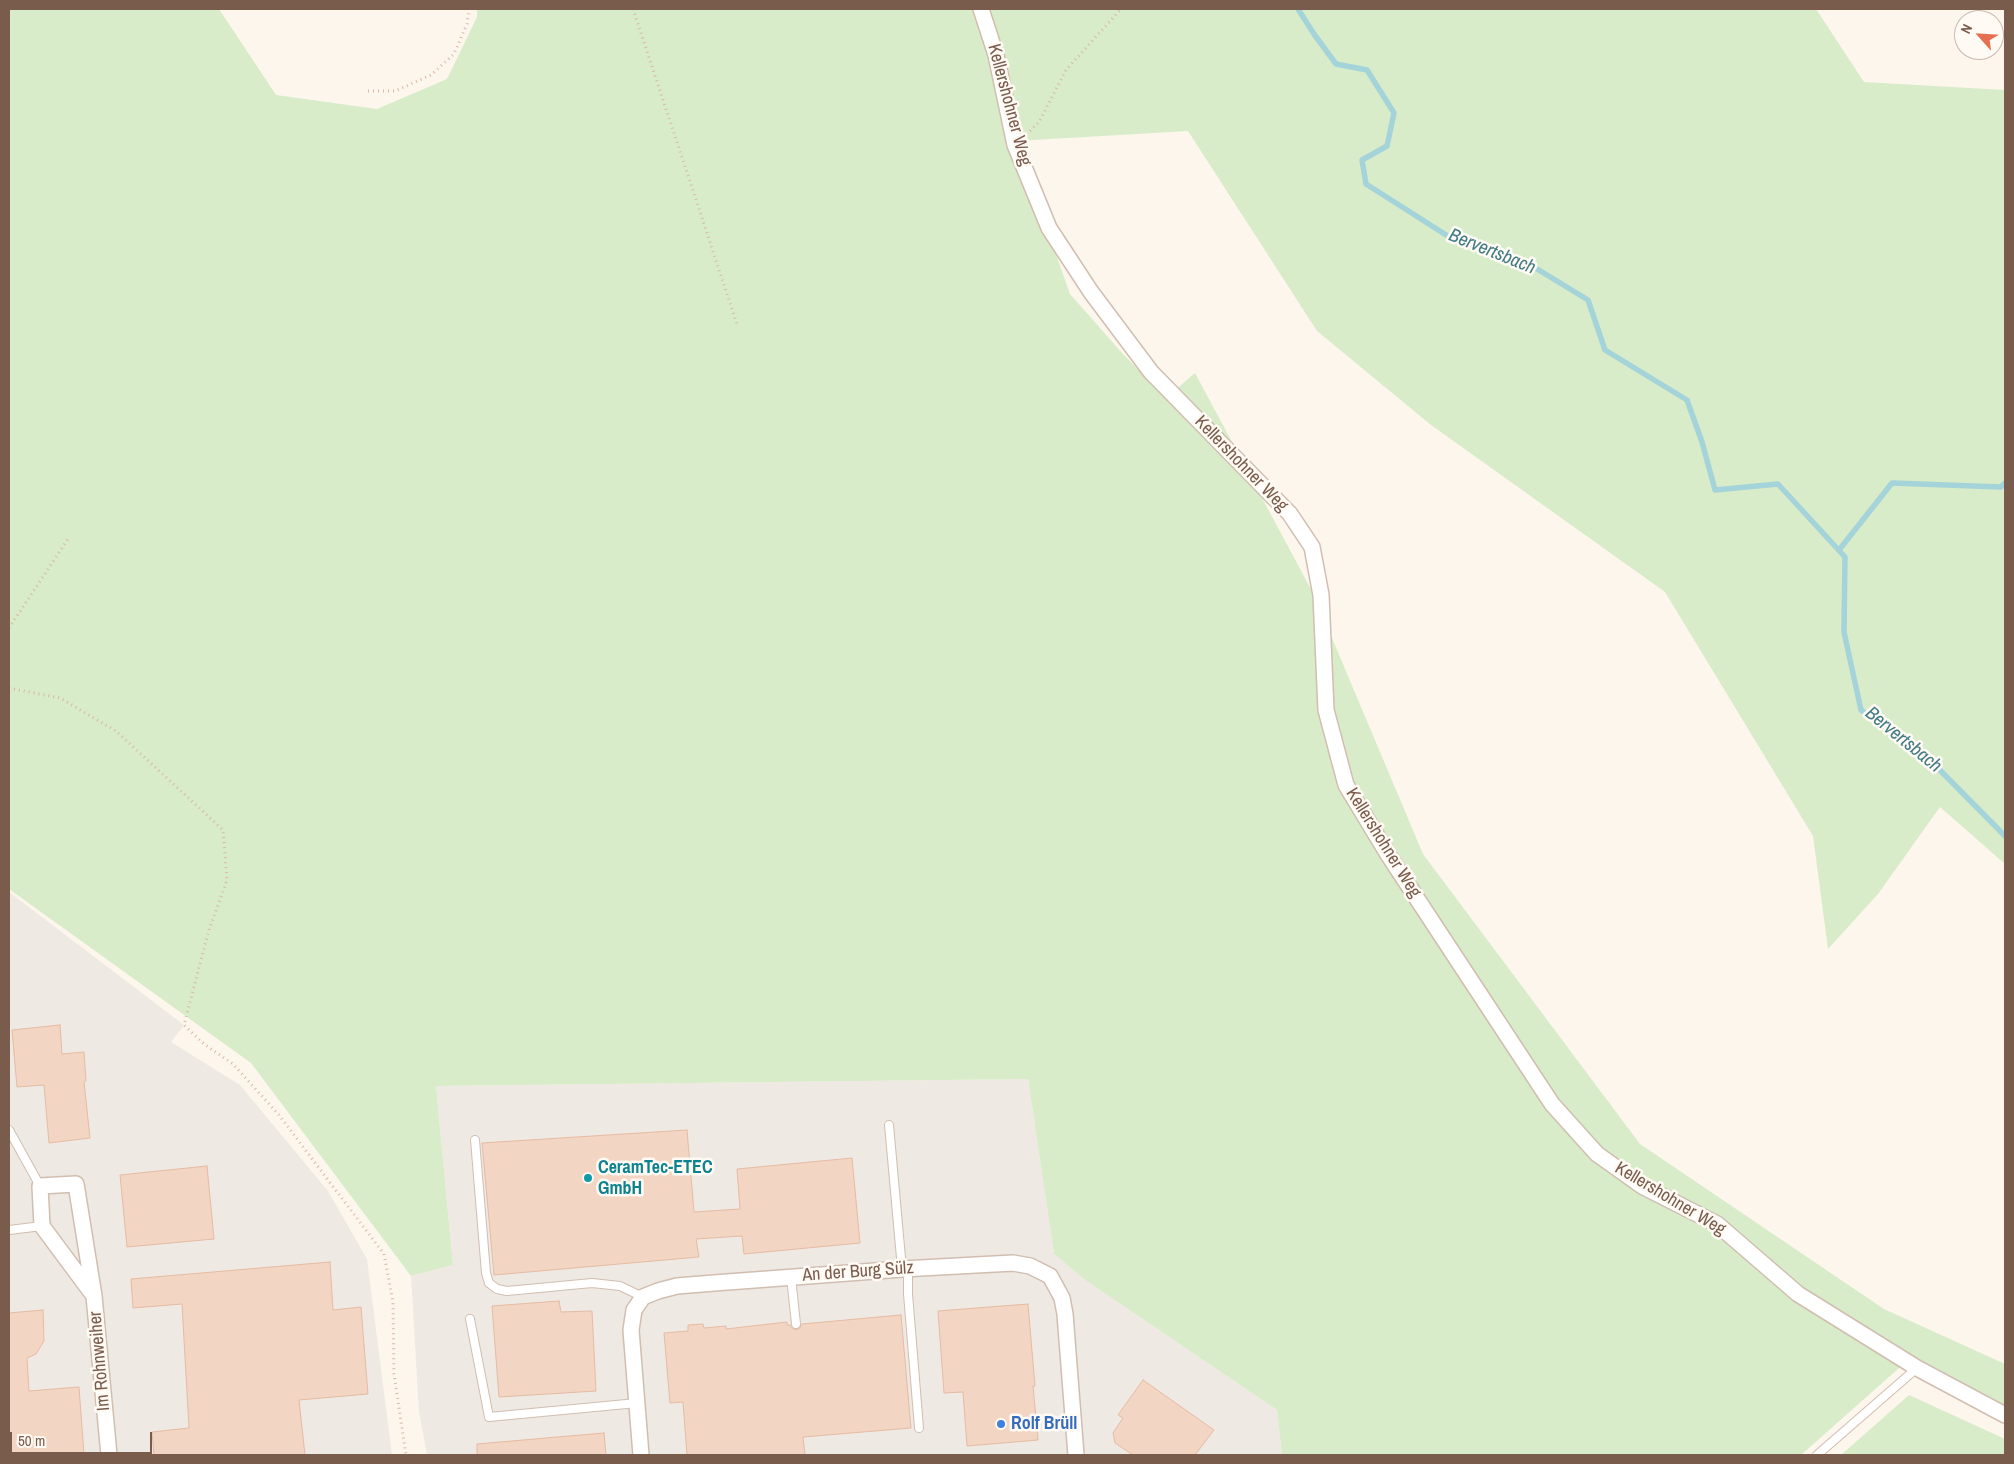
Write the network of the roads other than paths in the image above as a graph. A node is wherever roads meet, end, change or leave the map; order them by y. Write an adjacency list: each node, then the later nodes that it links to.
1 (981, 9): 14 (street, Kellershohner Weg)
2 (890, 1125): 8 (lane)
3 (9, 1130): 5 (lane)
4 (475, 1140): 11 (lane)
5 (40, 1186): 6 (street); 10 (street, Im Rohnweiher)
6 (42, 1226): 7 (lane); 10 (street, Im Rohnweiher)
7 (9, 1230)
8 (905, 1269): 9 (street, An der Burg Sülz); 17 (lane); 20 (street, An der Burg Sülz)
9 (791, 1277): 11 (street, An der Burg Sülz); 13 (lane)
10 (94, 1296): 18 (street, Im Rohnweiher)
11 (643, 1297): 15 (street)
12 (470, 1319): 15 (lane)
13 (796, 1324)
14 (1917, 1368): 16 (street, Kellershohner Weg); 21 (lane)
15 (637, 1402): 19 (street)
16 (2005, 1415)
17 (919, 1428)
18 (109, 1455)
19 (641, 1455)
20 (1076, 1455)
21 (1817, 1455)

